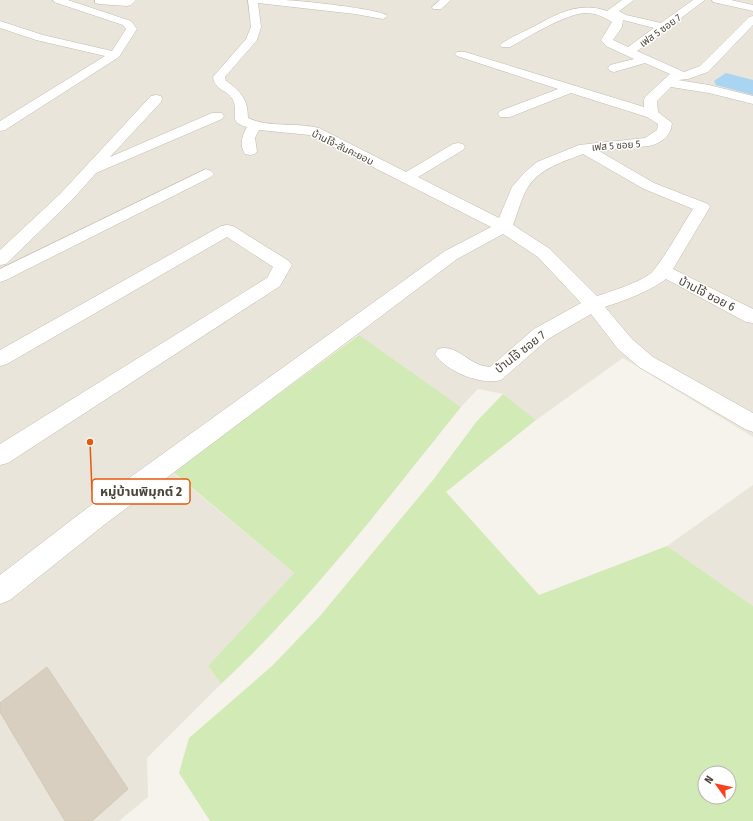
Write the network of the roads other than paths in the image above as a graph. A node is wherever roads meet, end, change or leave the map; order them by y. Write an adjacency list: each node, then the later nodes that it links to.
1 (58, 0): 18 (street)
2 (131, 0): 8 (street)
3 (254, 0): 11 (street); 29 (street)
4 (446, 0): 9 (street)
5 (629, 0): 14 (street)
6 (700, 0): 14 (street, เฟส 5 ซอย 7)
7 (717, 0): 10 (street)
8 (98, 2)
9 (437, 7)
10 (753, 8)
11 (383, 16)
12 (753, 19): 21 (street)
13 (0, 24): 18 (street)
14 (663, 28): 16 (street, เฟส 5 ซอย 7)
15 (506, 45): 16 (street)
16 (629, 52): 19 (street, เฟส 5 ซอย 7)
17 (461, 54): 23 (street)
18 (115, 55): 30 (street)
19 (646, 59): 20 (street); 21 (street, เฟส 5 ซอย 7)
20 (614, 68)
21 (684, 76): 22 (street)
22 (668, 83): 25 (street); 27 (street)
23 (569, 89): 26 (street); 27 (street)
24 (156, 100): 34 (street)
25 (753, 100)
26 (504, 114)
27 (652, 114): 32 (street, เฟส 5 ซอย 5)
28 (217, 116): 34 (street)
29 (255, 125): 33 (street); 36 (street, บ้านโจ้-สันคะยอม)
30 (0, 127)
31 (458, 147): 36 (street)
32 (584, 148): 37 (street, เฟส 5 ซอย 5); 39 (street, บ้านโจ้ ซอย 7)
33 (250, 151)
34 (88, 173): 38 (street)
35 (206, 174): 40 (street)
36 (406, 178): 37 (street, บ้านโจ้-สันคะยอม)
37 (504, 227): 41 (street, บ้านโจ้-สันคะยอม); 47 (street)
38 (0, 260)
39 (662, 270): 41 (street, บ้านโจ้ ซอย 7); 42 (street, บ้านโจ้ ซอย 6)
40 (0, 276)
41 (592, 304): 43 (street, บ้านโจ้ ซอย 7); 45 (street, บ้านโจ้-สันคะยอม)
42 (753, 317)
43 (445, 354)
44 (0, 359): 46 (street)
45 (753, 423)
46 (0, 456)
47 (0, 591)

